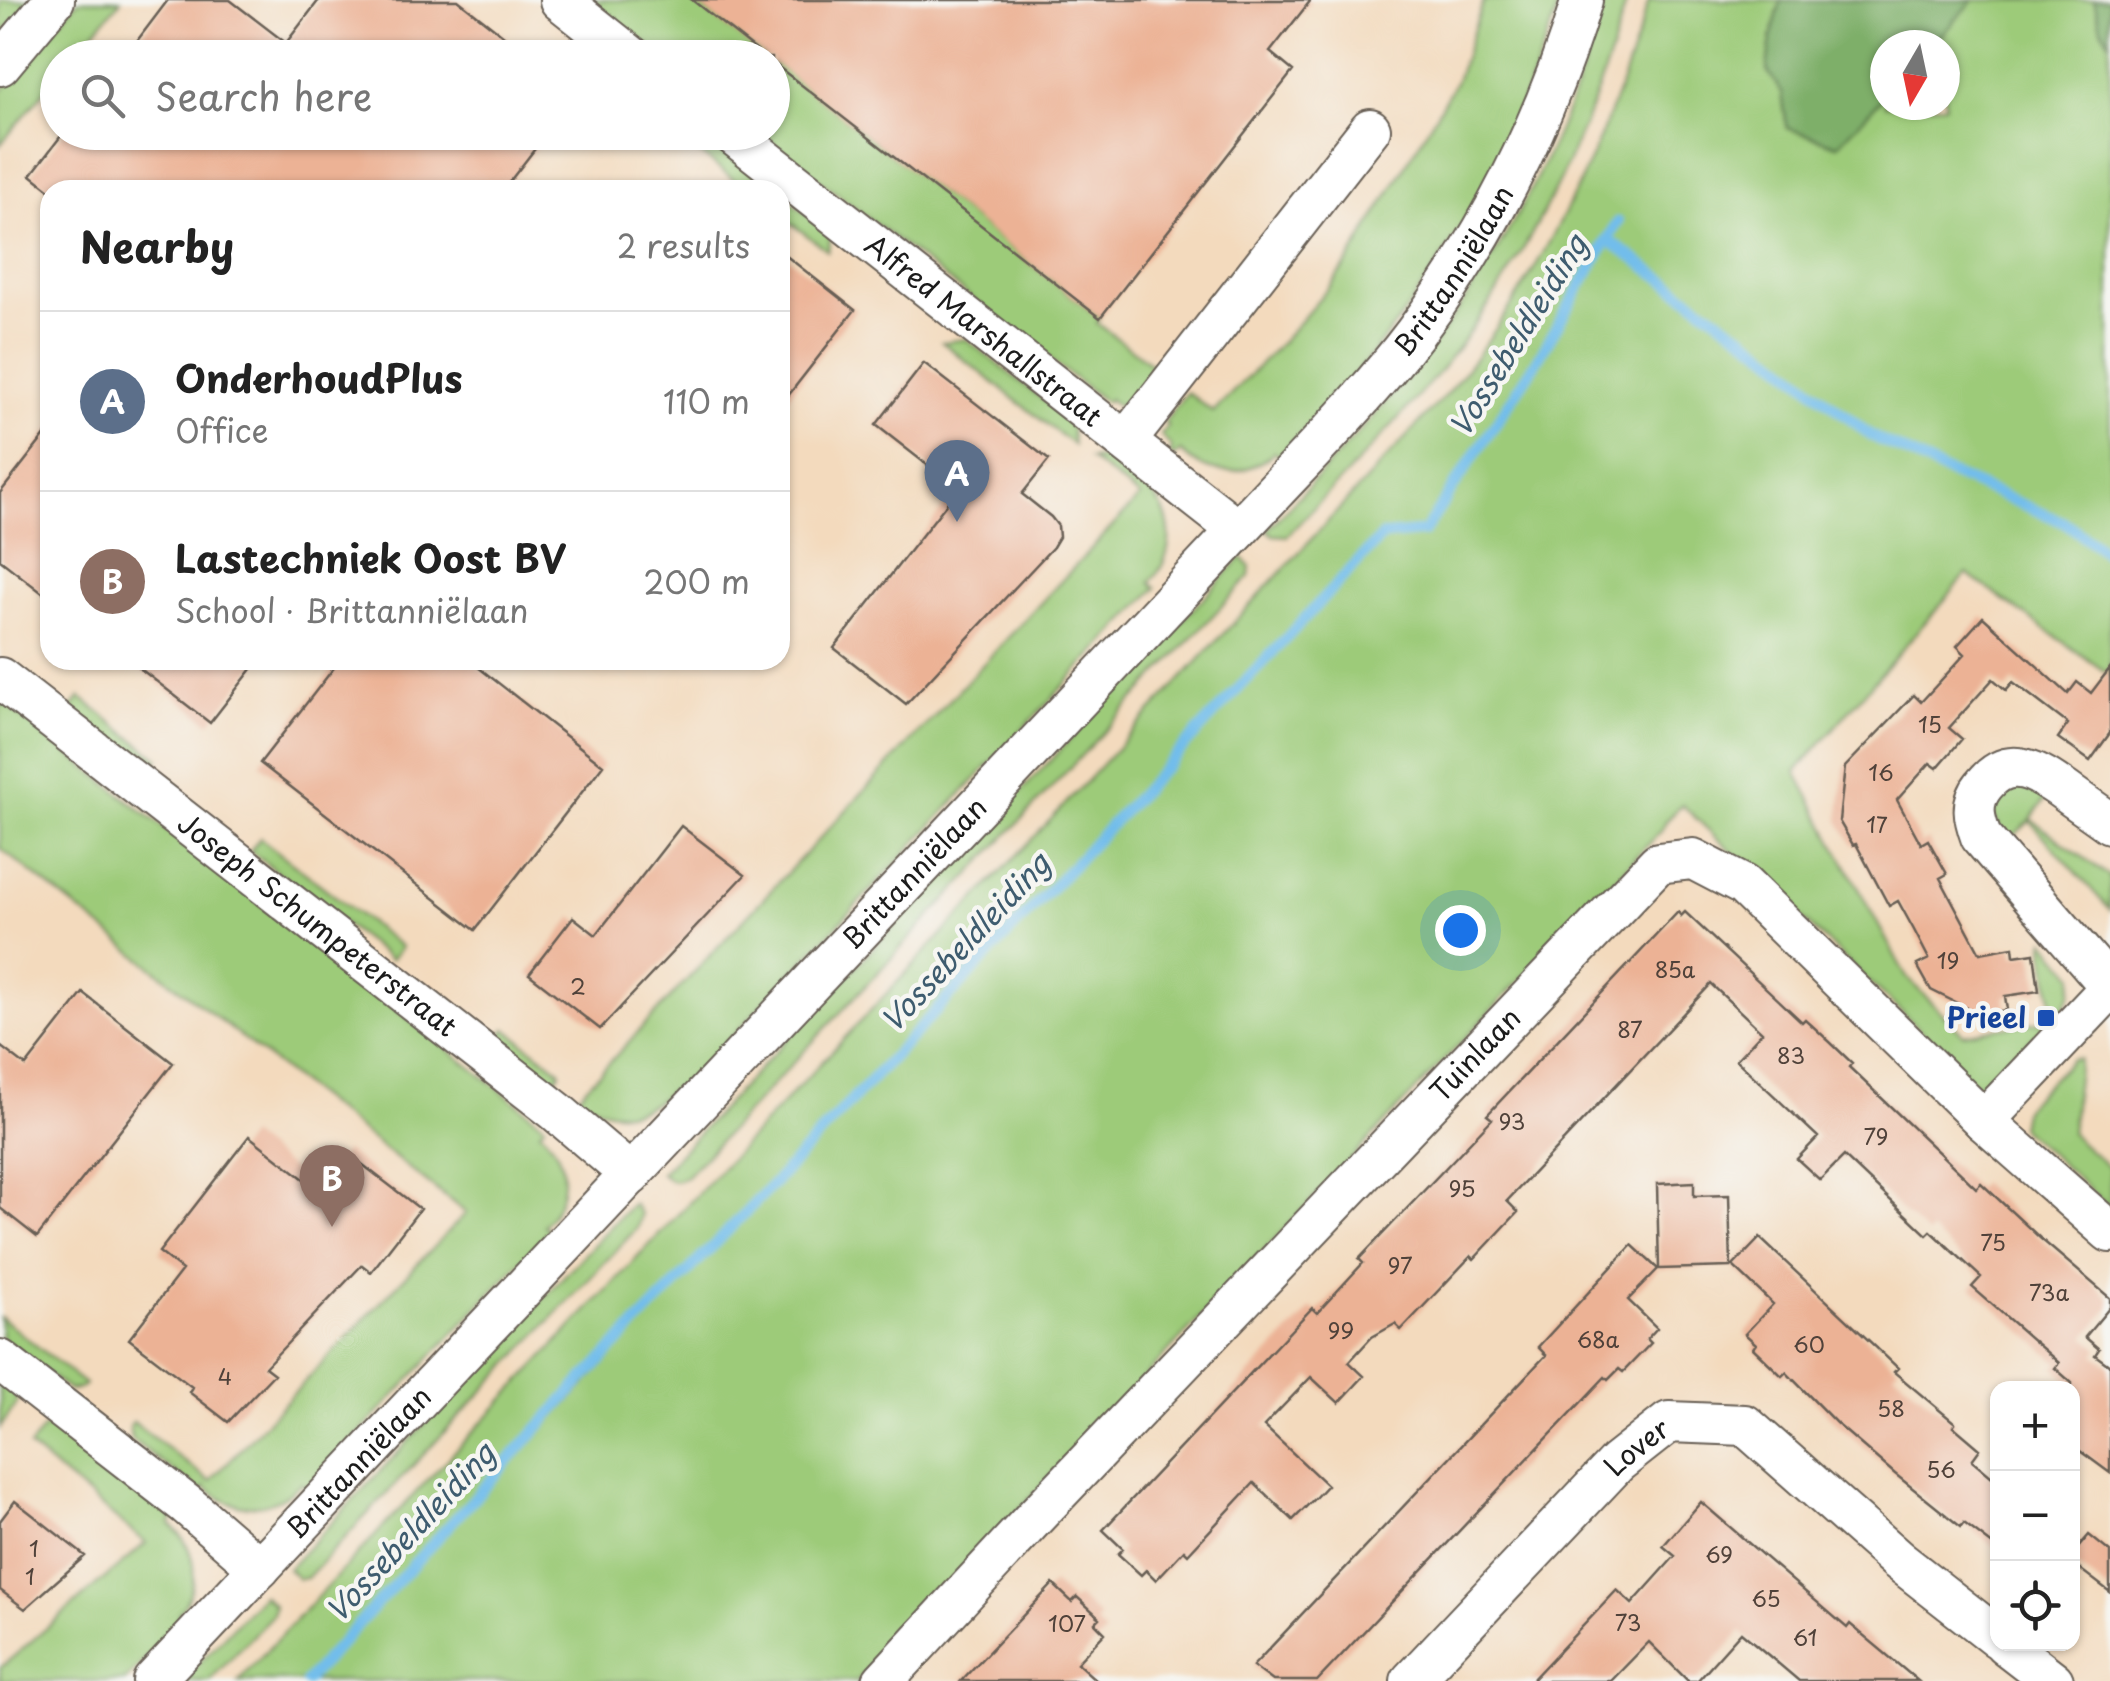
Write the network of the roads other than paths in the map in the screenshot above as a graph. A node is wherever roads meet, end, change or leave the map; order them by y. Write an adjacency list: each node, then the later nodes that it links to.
1 (54, 0): 5 (street)
2 (560, 0): 4 (street)
3 (1582, 0): 9 (street, Brittanniëlaan)
4 (611, 40)
5 (0, 65)
6 (1370, 129): 8 (street)
7 (753, 150): 8 (street, Alfred Marshallstraat)
8 (1126, 441): 9 (street, Alfred Marshallstraat)
9 (1238, 530): 14 (street, Brittanniëlaan)
10 (0, 678): 14 (street, Joseph Schumpeterstraat)
11 (2110, 823): 12 (street)
12 (2110, 987): 13 (street)
13 (1984, 1121): 15 (street, Tuinlaan); 21 (street, Tuinlaan)
14 (631, 1174): 17 (street, Brittanniëlaan)
15 (2110, 1232)
16 (0, 1360): 17 (street)
17 (260, 1568): 20 (street, Brittanniëlaan)
18 (1990, 1632): 22 (street, Lover)
19 (2014, 1651): 23 (street)
20 (154, 1681)
21 (883, 1681)
22 (1411, 1681)
23 (2053, 1681)

